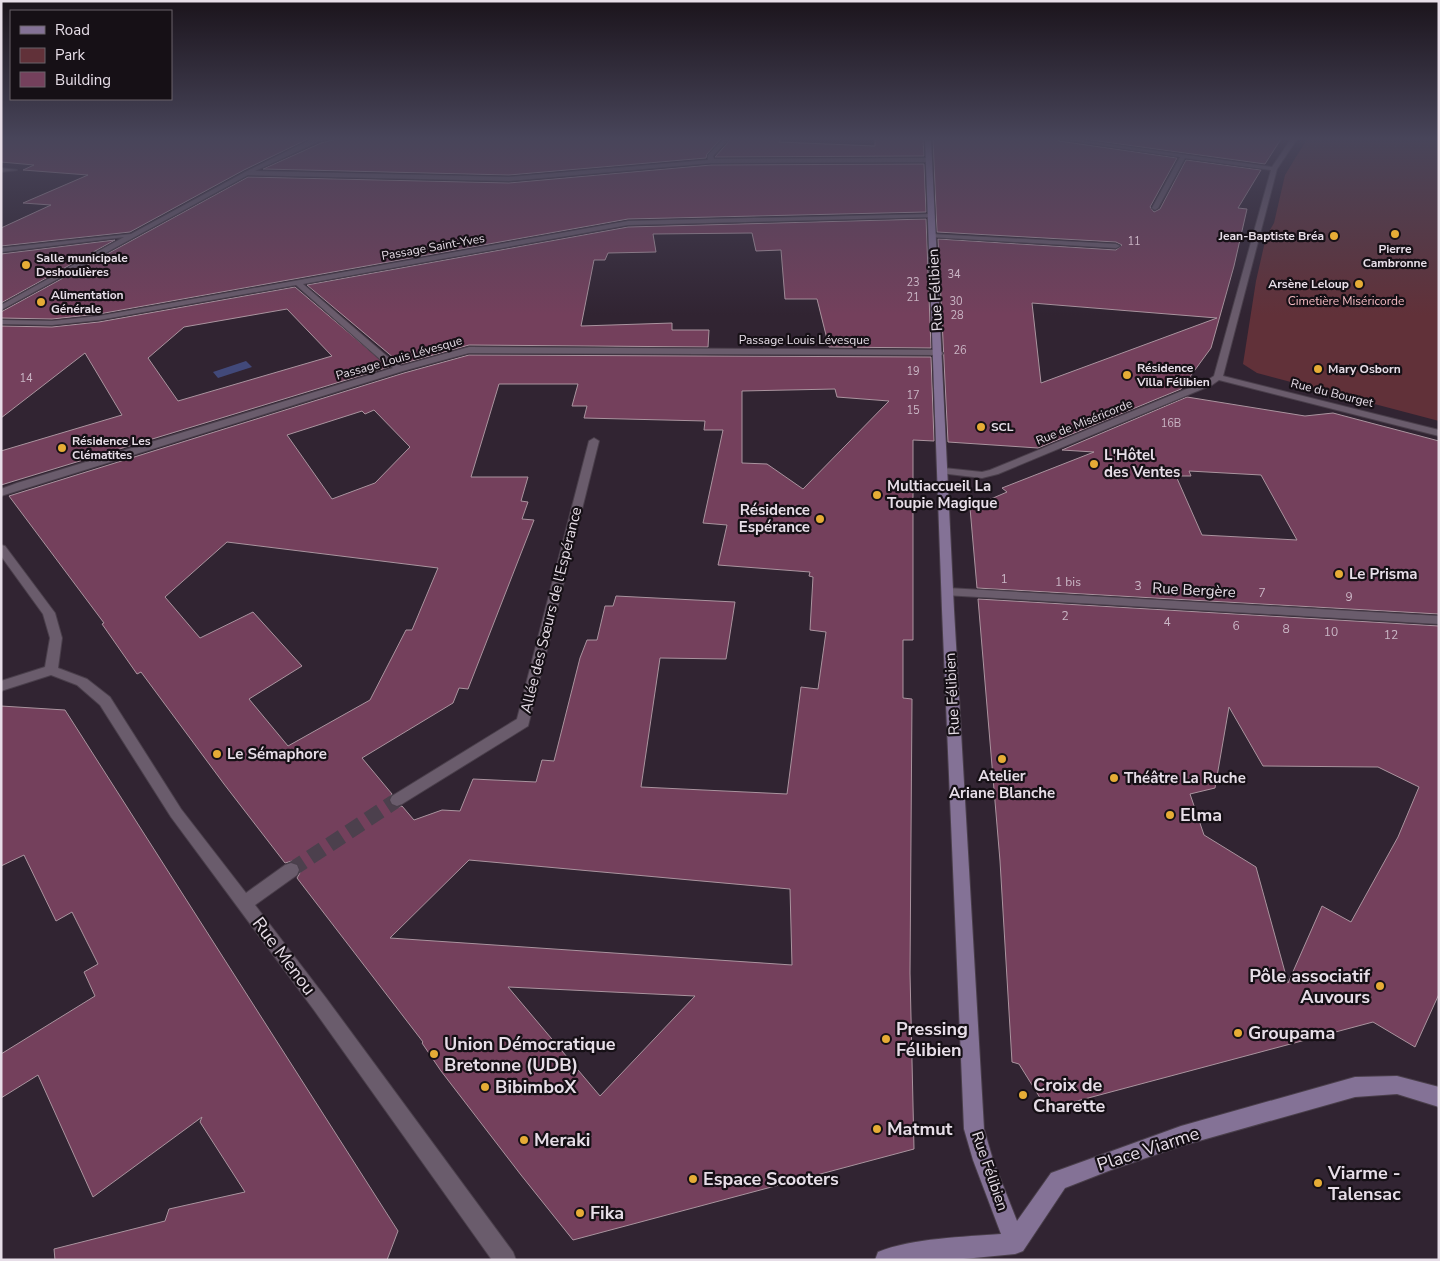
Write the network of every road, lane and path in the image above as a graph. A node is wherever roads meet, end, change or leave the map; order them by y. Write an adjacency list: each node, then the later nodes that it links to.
1 (202, 198): 7 (street)
2 (931, 198): 6 (street, Rue Félibien)
3 (1161, 198): 5 (street)
4 (1266, 198): 16 (street)
5 (1155, 208)
6 (932, 216): 8 (street, Rue Félibien); 11 (street, Passage Saint-Yves)
7 (135, 234): 10 (street); 12 (street)
8 (932, 236): 9 (street); 14 (street, Rue Félibien)
9 (1116, 246)
10 (1, 250)
11 (297, 282): 13 (street, Passage Saint-Yves); 15 (street)
12 (1, 308)
13 (1, 322)
14 (939, 354): 15 (street, Passage Louis Lévesque); 19 (street, Rue Félibien)
15 (400, 369): 20 (street, Passage Louis Lévesque)
16 (1218, 377): 17 (street, Rue du Bourget); 19 (street, Rue de Miséricorde)
17 (1439, 433)
18 (594, 442): 26 (street, Allée des Sœurs de l'Espérance)
19 (944, 472): 22 (street, Rue Félibien)
20 (1, 493)
21 (1, 548): 24 (street)
22 (948, 592): 23 (street, Rue Bergère); 30 (street, Rue Félibien)
23 (1439, 620)
24 (51, 670): 25 (street); 28 (street, Rue Menou)
25 (1, 686)
26 (397, 800)
27 (290, 870): 28 (street)
28 (244, 903): 31 (street, Rue Menou)
29 (1439, 1097): 30 (street, Place Viarme)
30 (1015, 1243): 32 (street)
31 (505, 1260)
32 (886, 1260)

